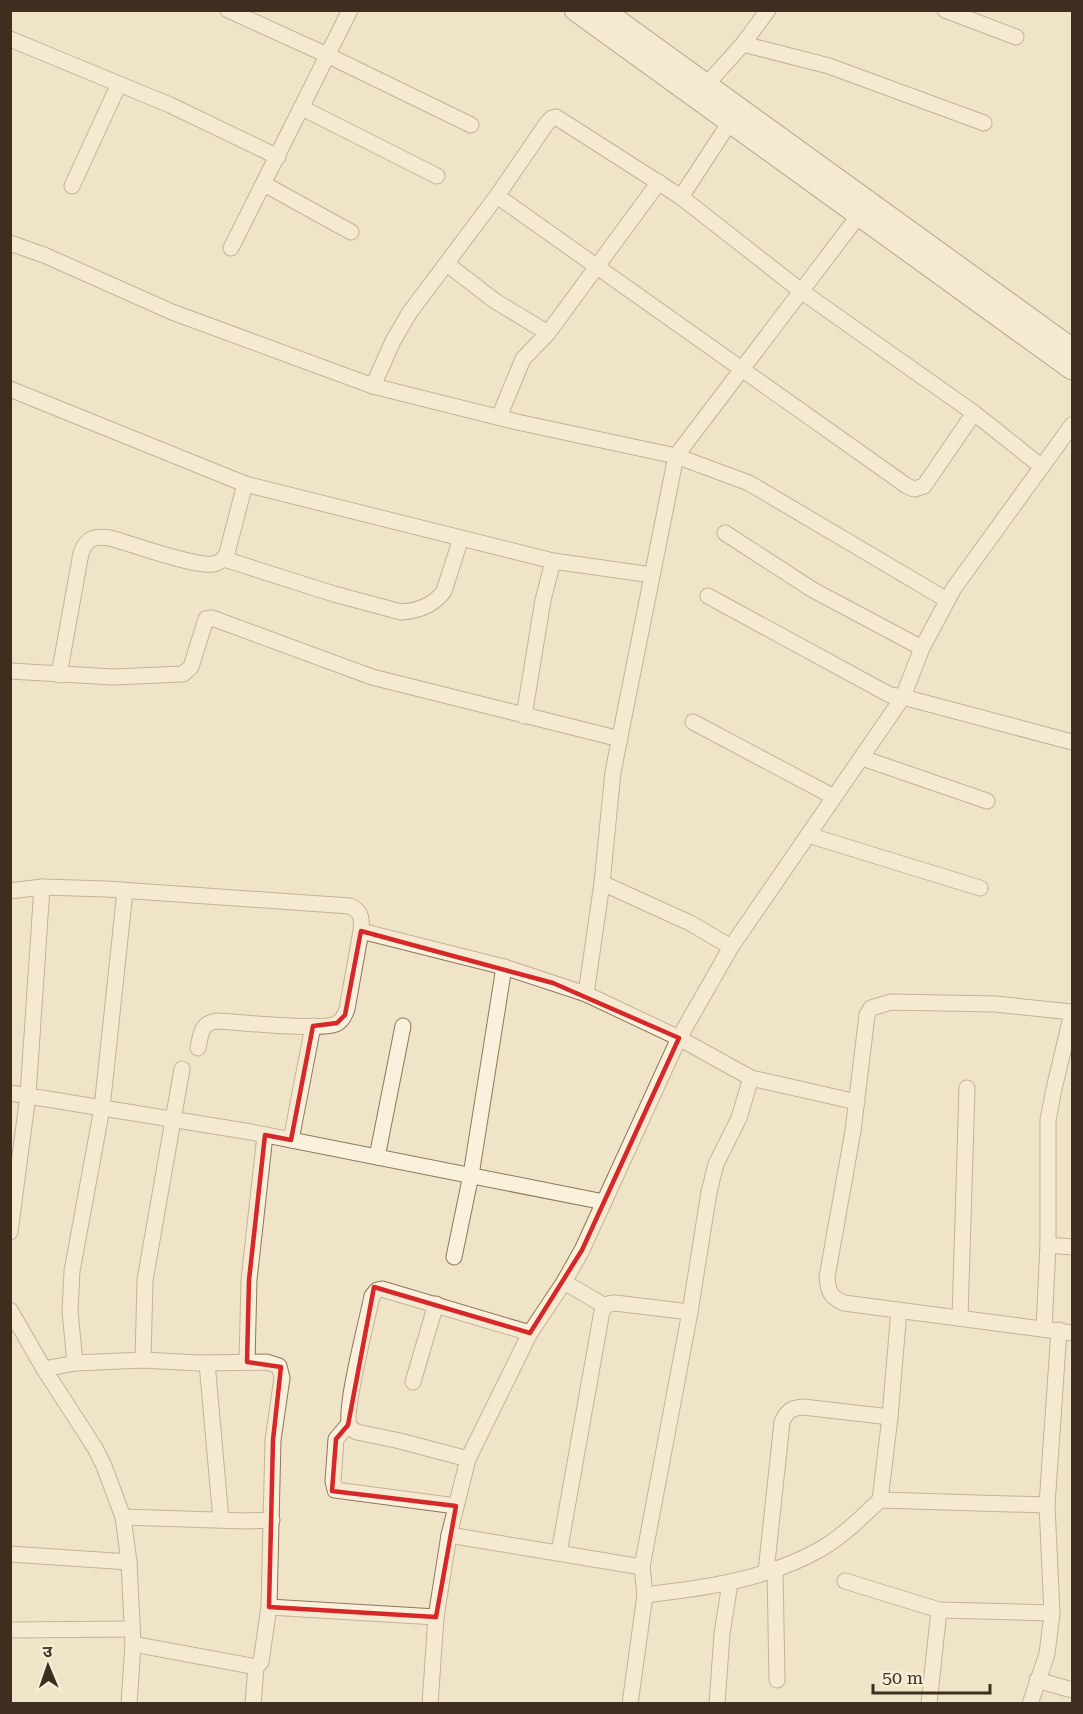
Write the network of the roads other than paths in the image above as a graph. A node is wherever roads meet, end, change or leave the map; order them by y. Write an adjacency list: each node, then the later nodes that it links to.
1 (228, 10): 10 (street)
2 (350, 10): 10 (street)
3 (574, 10): 14 (main road)
4 (603, 10): 12 (main road)
5 (768, 10): 9 (street)
6 (945, 10): 7 (street)
7 (1016, 37)
8 (10, 39): 11 (street)
9 (743, 45): 12 (street); 15 (street)
10 (327, 55): 13 (street); 16 (street)
11 (119, 84): 17 (street); 21 (street)
12 (706, 85): 32 (main road)
13 (302, 108): 17 (street); 18 (street)
14 (730, 122): 23 (street); 24 (main road)
15 (984, 123)
16 (471, 125)
17 (278, 157): 20 (street)
18 (437, 176)
19 (659, 183): 22 (street); 23 (street); 29 (street)
20 (264, 184): 25 (street); 27 (street)
21 (72, 186)
22 (497, 196): 28 (street); 29 (street)
23 (681, 197): 30 (street)
24 (859, 215): 30 (street); 33 (main road)
25 (351, 232)
26 (10, 243): 35 (street)
27 (231, 248)
28 (447, 264): 31 (street); 35 (street)
29 (597, 267): 31 (street); 34 (street)
30 (801, 291): 34 (street); 37 (street)
31 (548, 333): 38 (street)
32 (1072, 349)
33 (1072, 369)
34 (742, 370): 37 (street); 40 (street)
35 (372, 386): 38 (street)
36 (10, 389): 42 (street)
37 (974, 413): 41 (street)
38 (499, 417): 40 (street)
39 (1072, 425): 41 (street)
40 (676, 456): 47 (street); 49 (street)
41 (1042, 467): 49 (street)
42 (245, 484): 44 (street); 45 (street)
43 (725, 533): 50 (street)
44 (461, 538): 45 (street); 46 (street)
45 (224, 559): 52 (street)
46 (554, 561): 47 (street); 54 (street)
47 (652, 575): 56 (street)
48 (708, 596): 53 (street)
49 (948, 600): 50 (street)
50 (922, 648): 53 (street)
51 (10, 671): 52 (street)
52 (59, 675): 54 (street)
53 (903, 697): 57 (street); 58 (street)
54 (524, 716): 56 (street)
55 (693, 722): 59 (street)
56 (620, 739): 62 (street)
57 (1072, 742)
58 (862, 758): 59 (street); 60 (street)
59 (834, 797): 61 (street)
60 (987, 801)
61 (808, 835): 64 (street); 68 (street)
62 (602, 883): 68 (street); 70 (street)
63 (42, 887): 65 (street); 66 (street); 80 (street)
64 (980, 888)
65 (10, 891)
66 (124, 891): 67 (street); 82 (street)
67 (361, 931): 69 (street); 72 (street)
68 (731, 947): 74 (street)
69 (504, 967): 70 (street); 87 (street)
70 (586, 994): 74 (street)
71 (1072, 1013): 81 (street); 90 (street)
72 (313, 1026): 75 (street); 85 (street)
73 (403, 1026): 86 (street)
74 (679, 1038): 77 (street); 88 (street)
75 (198, 1047)
76 (182, 1069): 83 (street)
77 (751, 1078): 81 (street); 98 (street)
78 (967, 1088): 99 (street)
79 (10, 1093): 80 (street)
80 (28, 1095): 82 (street); 89 (street)
81 (857, 1102): 97 (street)
82 (102, 1108): 83 (street); 104 (street)
83 (174, 1119): 84 (street); 102 (street)
84 (264, 1135): 85 (street); 103 (street)
85 (291, 1140): 86 (street)
86 (378, 1157): 87 (street)
87 (471, 1175): 88 (street); 92 (street)
88 (604, 1202): 93 (street)
89 (10, 1232)
90 (1048, 1245): 91 (street); 100 (street)
91 (1072, 1247)
92 (454, 1257)
93 (564, 1282): 95 (street); 101 (street)
94 (436, 1304): 101 (street); 107 (street); 109 (street)
95 (605, 1306): 98 (street); 118 (street)
96 (10, 1310): 106 (street)
97 (899, 1310): 99 (street); 108 (street)
98 (690, 1312): 121 (street)
99 (960, 1318): 100 (street)
100 (1058, 1330): 112 (street)
101 (530, 1333): 110 (street)
102 (142, 1360): 104 (street); 105 (street)
103 (247, 1362): 105 (street); 115 (street)
104 (75, 1363): 106 (street)
105 (207, 1363): 116 (street)
106 (44, 1369): 114 (street)
107 (413, 1382)
108 (890, 1417): 111 (street); 122 (street)
109 (348, 1425): 110 (street); 113 (street)
110 (468, 1459): 113 (street)
111 (880, 1500): 112 (street); 122 (street)
112 (1047, 1505): 128 (street)
113 (456, 1506): 117 (street)
114 (123, 1517): 116 (street); 120 (street)
115 (272, 1520): 116 (street); 126 (street)
116 (221, 1521)
117 (449, 1535): 118 (street); 129 (street)
118 (559, 1553): 121 (street)
119 (10, 1554): 120 (street)
120 (129, 1562): 130 (street)
121 (642, 1567): 125 (street)
122 (771, 1571): 124 (street); 134 (street)
123 (845, 1581): 127 (street)
124 (730, 1583): 125 (street); 141 (street)
125 (645, 1595): 140 (street)
126 (269, 1607): 129 (street); 133 (street)
127 (939, 1610): 128 (street); 142 (street)
128 (1052, 1613): 135 (street)
129 (436, 1617): 139 (street)
130 (132, 1629): 131 (street); 132 (street)
131 (10, 1630)
132 (133, 1644): 133 (street); 137 (street)
133 (256, 1667): 138 (street)
134 (777, 1680)
135 (1037, 1680): 136 (street); 143 (street)
136 (1072, 1690)
137 (129, 1704)
138 (253, 1704)
139 (430, 1704)
140 (630, 1704)
141 (717, 1704)
142 (929, 1704)
143 (1030, 1704)

